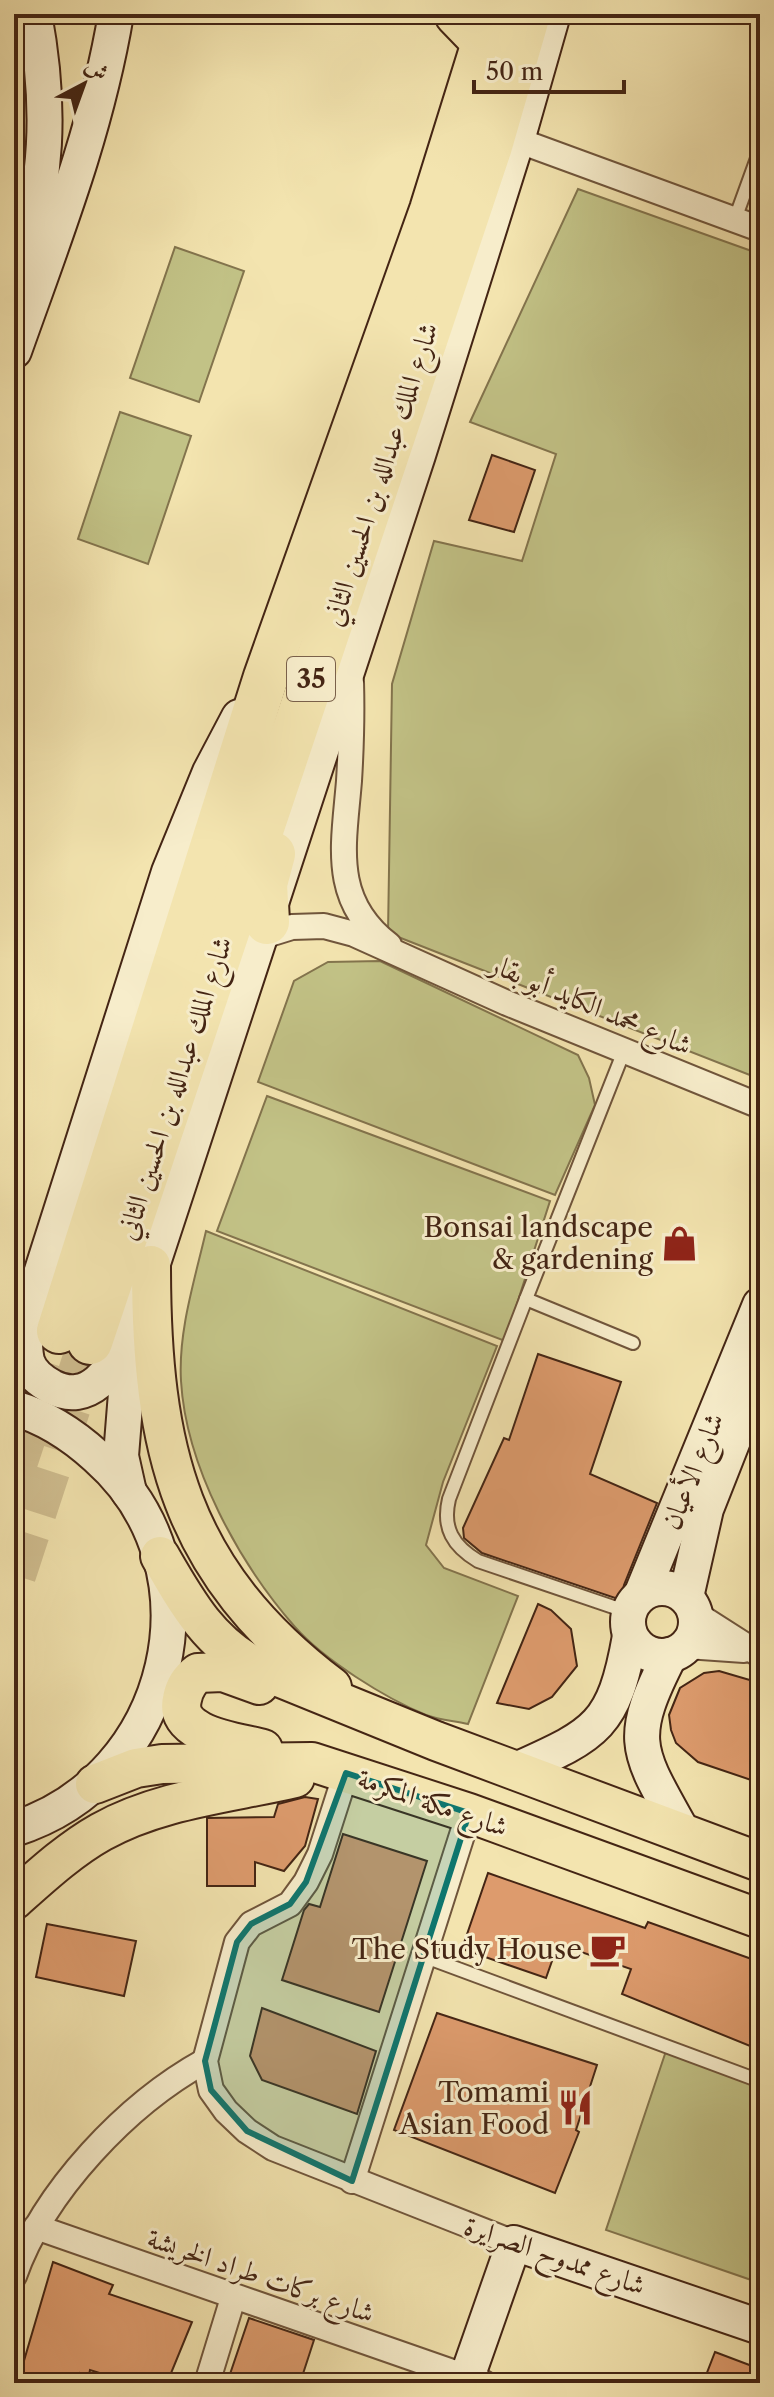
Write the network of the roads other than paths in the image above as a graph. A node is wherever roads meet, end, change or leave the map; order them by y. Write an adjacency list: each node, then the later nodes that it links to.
1 (34, 14): 10 (street)
2 (116, 14): 11 (street)
3 (528, 14): 12 (highway, شارع الملك عبدالله بن الحسين الثاني / 35)
4 (553, 14): 6 (street, شارع الملك عبدالله بن الحسين الثاني)
5 (473, 22): 21 (highway, شارع الملك عبدالله بن الحسين الثاني / 35)
6 (517, 140): 8 (street); 12 (street, شارع الملك عبدالله بن الحسين الثاني)
7 (760, 150): 8 (lane)
8 (735, 219): 9 (street)
9 (760, 229)
10 (14, 281)
11 (14, 351)
12 (332, 668): 13 (highway); 14 (street, شارع محمد الكايد أبو بقار); 21 (highway, شارع الملك عبدالله بن الحسين الثاني / 35)
13 (265, 929): 14 (street, شارع محمد الكايد أبو بقار); 17 (street)
14 (401, 953): 15 (street, شارع محمد الكايد أبو بقار)
15 (624, 1051): 16 (street, شارع محمد الكايد أبو بقار); 18 (lane)
16 (760, 1106)
17 (151, 1265): 20 (street); 30 (main road)
18 (526, 1299): 22 (lane); 27 (lane)
19 (760, 1305): 27 (street, شارع الأعيان)
20 (131, 1330): 21 (street); 25 (street)
21 (47, 1334)
22 (633, 1343)
23 (760, 1372): 28 (street, شارع الأعيان)
24 (14, 1408): 25 (street)
25 (129, 1492): 26 (street)
26 (160, 1556): 30 (main road, شارع مكة المكرمة); 34 (street)
27 (633, 1614): 28 (street); 28 (street); 33 (street, شارع الأعيان)
28 (685, 1628): 29 (street); 37 (street, شارع الأعيان)
29 (754, 1652)
30 (359, 1708): 31 (main road, شارع مكة المكرمة)
31 (436, 1741): 32 (main road); 33 (main road, شارع مكة المكرمة)
32 (330, 1768): 34 (main road, شارع مكة المكرمة); 35 (main road, شارع مكة المكرمة); 39 (main road); 42 (street)
33 (516, 1770): 37 (main road, شارع مكة المكرمة)
34 (95, 1784): 36 (street)
35 (469, 1813): 40 (main road, شارع مكة المكرمة); 41 (street)
36 (19, 1828)
37 (682, 1831): 38 (main road, شارع مكة المكرمة)
38 (760, 1862)
39 (14, 1900)
40 (760, 1919)
41 (423, 1956): 43 (lane); 44 (street)
42 (205, 2061): 44 (street, شارع ممدوح الصرايرة); 45 (street)
43 (760, 2081)
44 (352, 2181): 46 (street, شارع ممدوح الصرايرة)
45 (36, 2227): 47 (street); 48 (street, شارع بركات طراد الخريشة)
46 (514, 2243): 49 (street, شارع ممدوح الصرايرة); 50 (street)
47 (14, 2276)
48 (233, 2298): 50 (street, شارع بركات طراد الخريشة); 51 (street)
49 (760, 2327)
50 (472, 2381)
51 (207, 2383)

